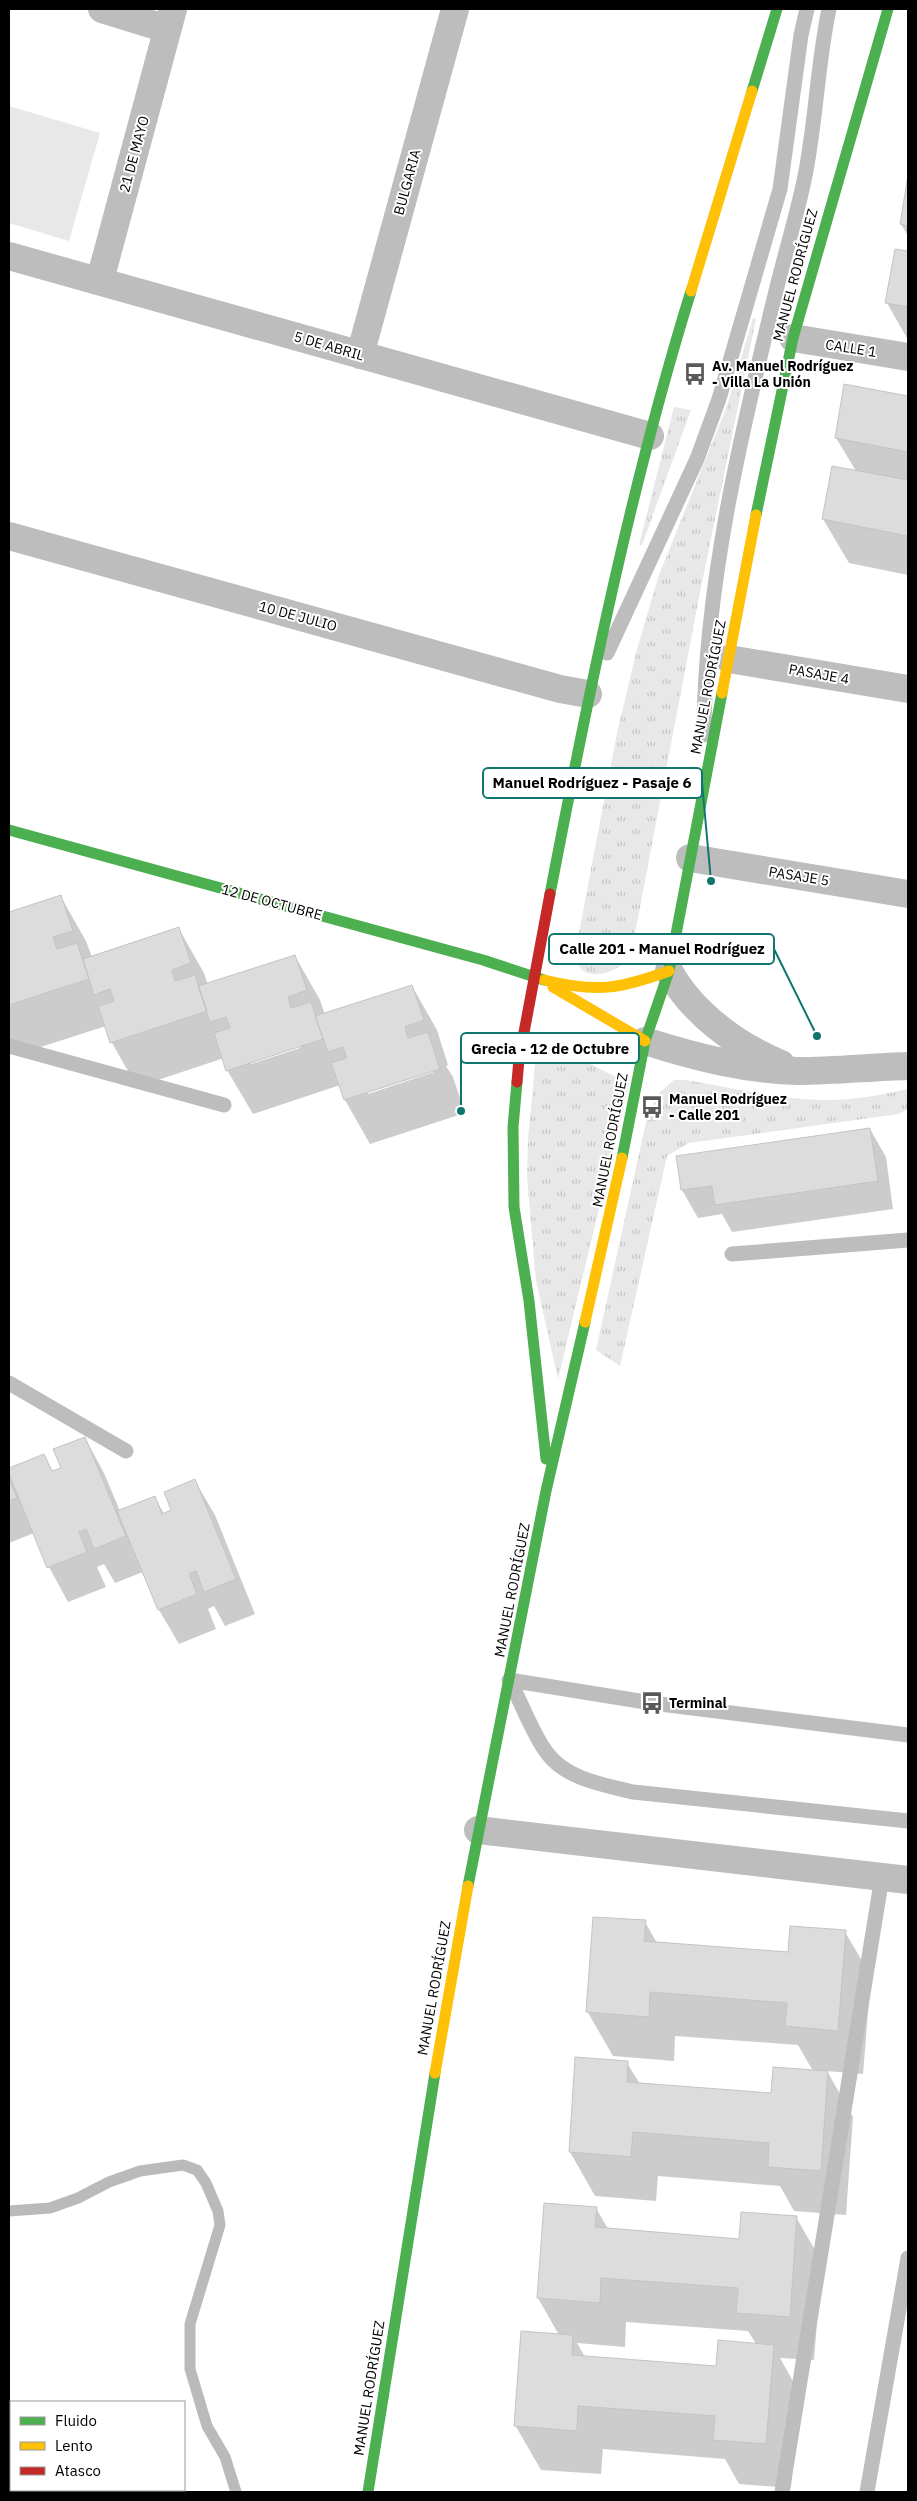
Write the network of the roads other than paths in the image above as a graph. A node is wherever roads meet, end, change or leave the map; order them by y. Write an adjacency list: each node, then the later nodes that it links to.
1 (102, 9): 7 (street, 21 DE MAYO)
2 (455, 9): 11 (street, BULGARIA)
3 (777, 9): 13 (main road, MANUEL RODRÍGUEZ)
4 (807, 9): 17 (lane)
5 (829, 9): 18 (lane)
6 (888, 9): 10 (main road, MANUEL RODRÍGUEZ)
7 (170, 19): 9 (street, 21 DE MAYO)
8 (9, 256): 9 (street, 5 DE ABRIL)
9 (100, 280): 11 (street, 5 DE ABRIL)
10 (793, 338): 12 (street, CALLE 1); 15 (main road, MANUEL RODRÍGUEZ)
11 (360, 355): 13 (street, 5 DE ABRIL)
12 (908, 357)
13 (650, 436): 17 (main road, MANUEL RODRÍGUEZ)
14 (9, 536): 17 (street, 10 DE JULIO)
15 (729, 659): 16 (street, PASAJE 4); 18 (main road, MANUEL RODRÍGUEZ)
16 (908, 690)
17 (588, 694): 23 (main road, MANUEL RODRÍGUEZ)
18 (703, 790): 20 (main road, MANUEL RODRÍGUEZ)
19 (9, 830): 23 (main road, 12 DE OCTUBRE)
20 (690, 858): 21 (street, PASAJE 5); 22 (main road, MANUEL RODRÍGUEZ)
21 (908, 894)
22 (669, 971): 23 (main road, 12 DE OCTUBRE); 24 (main road, MANUEL RODRÍGUEZ); 27 (street, 12 DE OCTUBRE)
23 (535, 976): 24 (main road, 12 DE OCTUBRE); 33 (main road, MANUEL RODRÍGUEZ)
24 (645, 1041): 27 (street, 12 DE OCTUBRE); 33 (main road, MANUEL RODRÍGUEZ)
25 (9, 1046): 28 (lane)
26 (908, 1066): 27 (street, 12 DE OCTUBRE)
27 (799, 1071)
28 (224, 1105)
29 (908, 1240): 30 (lane)
30 (732, 1254)
31 (9, 1383): 32 (lane)
32 (126, 1451)
33 (546, 1491): 34 (main road, MANUEL RODRÍGUEZ)
34 (509, 1680): 35 (lane); 36 (lane); 37 (main road, MANUEL RODRÍGUEZ)
35 (908, 1735)
36 (908, 1821)
37 (478, 1830): 38 (street); 41 (main road, MANUEL RODRÍGUEZ)
38 (882, 1877): 39 (street); 42 (lane)
39 (908, 1880)
40 (908, 2258): 43 (lane)
41 (368, 2492)
42 (782, 2492)
43 (867, 2492)

